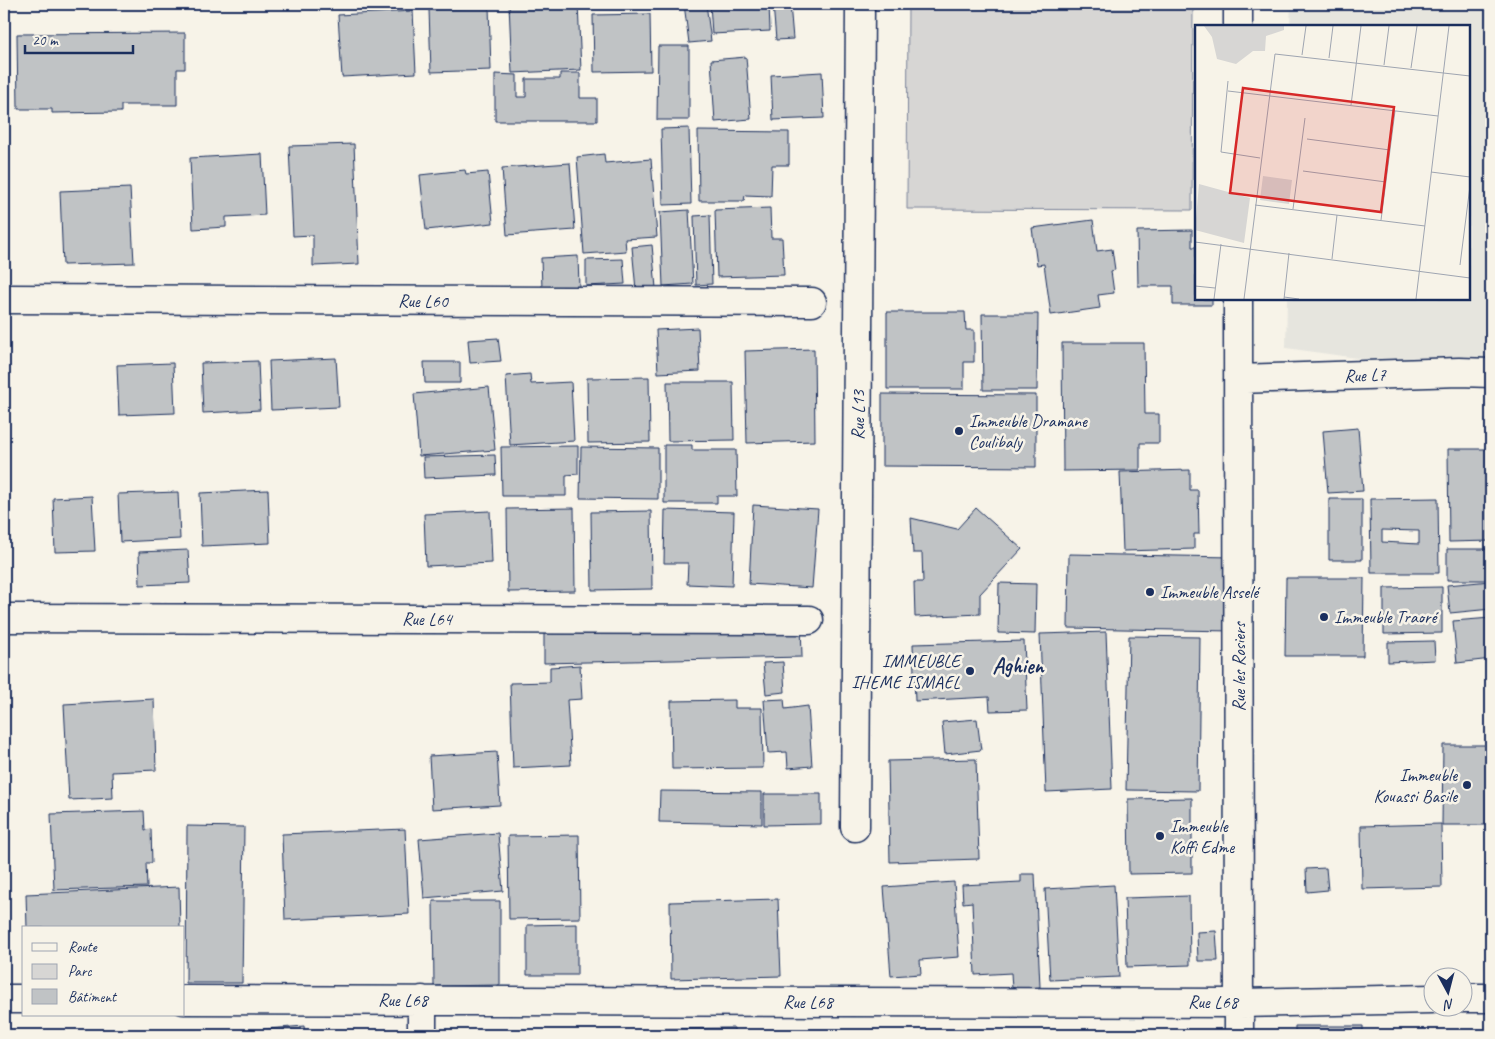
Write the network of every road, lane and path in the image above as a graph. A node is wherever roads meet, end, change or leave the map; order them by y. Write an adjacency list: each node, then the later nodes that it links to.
1 (860, 4): 11 (street, Rue L13)
2 (1238, 4): 3 (street)
3 (1238, 25)
4 (4, 299): 6 (street, Rue L60)
5 (1238, 300): 8 (street, Rue les Rosiers)
6 (812, 302)
7 (1491, 373): 8 (street, Rue L7)
8 (1238, 379): 19 (street, Rue les Rosiers)
9 (4, 618): 10 (street, Rue L64)
10 (809, 620)
11 (855, 827)
12 (1472, 998): 13 (street)
13 (1491, 998)
14 (4, 999): 15 (street)
15 (22, 999)
16 (1422, 999): 19 (street, Rue L68)
17 (185, 1000): 18 (street, Rue L68)
18 (422, 1000): 19 (street, Rue L68); 20 (street)
19 (1240, 1003): 21 (street, Rue les Rosiers)
20 (422, 1035)
21 (1240, 1035)

